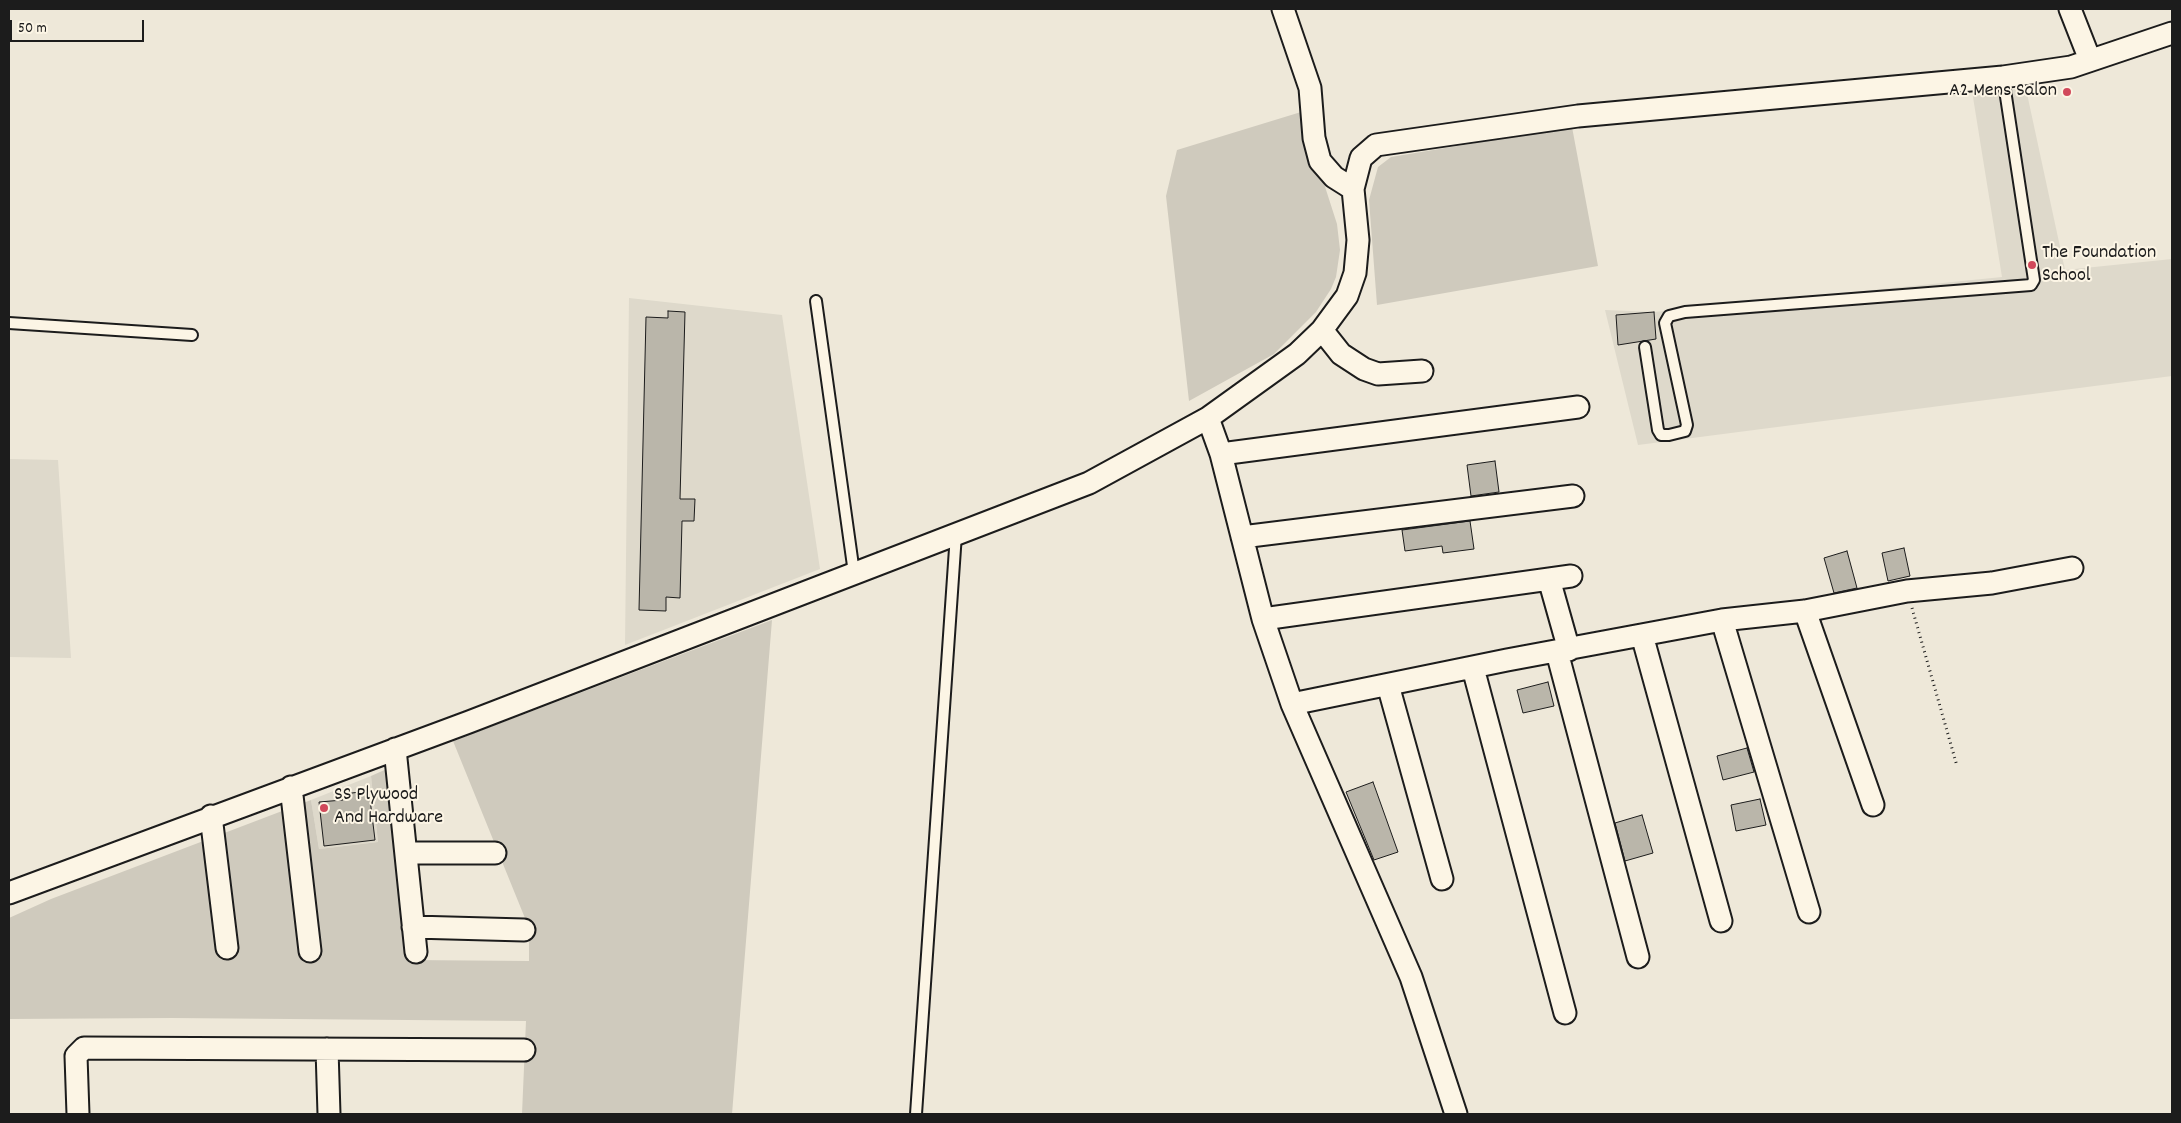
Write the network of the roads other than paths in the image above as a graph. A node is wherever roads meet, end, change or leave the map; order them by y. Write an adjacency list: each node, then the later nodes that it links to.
1 (1283, 9): 6 (street)
2 (2070, 9): 4 (street)
3 (2172, 33): 4 (street)
4 (2090, 60): 5 (street)
5 (2003, 77): 6 (street); 11 (lane)
6 (1353, 190): 9 (street)
7 (816, 301): 20 (lane)
8 (9, 324): 10 (lane)
9 (1322, 330): 12 (street); 14 (street)
10 (192, 336)
11 (1645, 347)
12 (1422, 371)
13 (1578, 407): 15 (street)
14 (1208, 418): 15 (street); 17 (street)
15 (1221, 454): 18 (street)
16 (1572, 496): 18 (street)
17 (956, 534): 20 (street); 52 (lane)
18 (1242, 537): 24 (street)
19 (2072, 568): 23 (street)
20 (854, 573): 31 (street)
21 (1571, 576): 22 (street)
22 (1549, 580): 24 (street); 27 (street)
23 (1805, 611): 25 (street); 33 (street)
24 (1263, 619): 30 (street)
25 (1722, 620): 26 (street); 39 (street)
26 (1642, 635): 27 (street); 40 (street)
27 (1563, 651): 28 (street); 46 (street)
28 (1473, 668): 29 (street); 47 (street)
29 (1388, 685): 30 (street); 37 (street)
30 (1292, 704): 53 (street)
31 (395, 749): 32 (street); 35 (street)
32 (291, 787): 34 (street); 44 (street)
33 (1873, 805)
34 (211, 816): 38 (street); 43 (street)
35 (406, 853): 36 (street); 41 (street)
36 (495, 853)
37 (1442, 879)
38 (9, 893)
39 (1809, 912)
40 (1721, 921)
41 (413, 927): 42 (street); 45 (street)
42 (524, 930)
43 (227, 948)
44 (310, 951)
45 (416, 952)
46 (1638, 957)
47 (1565, 1013)
48 (327, 1048): 49 (street); 50 (street); 51 (street)
49 (524, 1050)
50 (78, 1114)
51 (329, 1114)
52 (916, 1114)
53 (1456, 1114)

